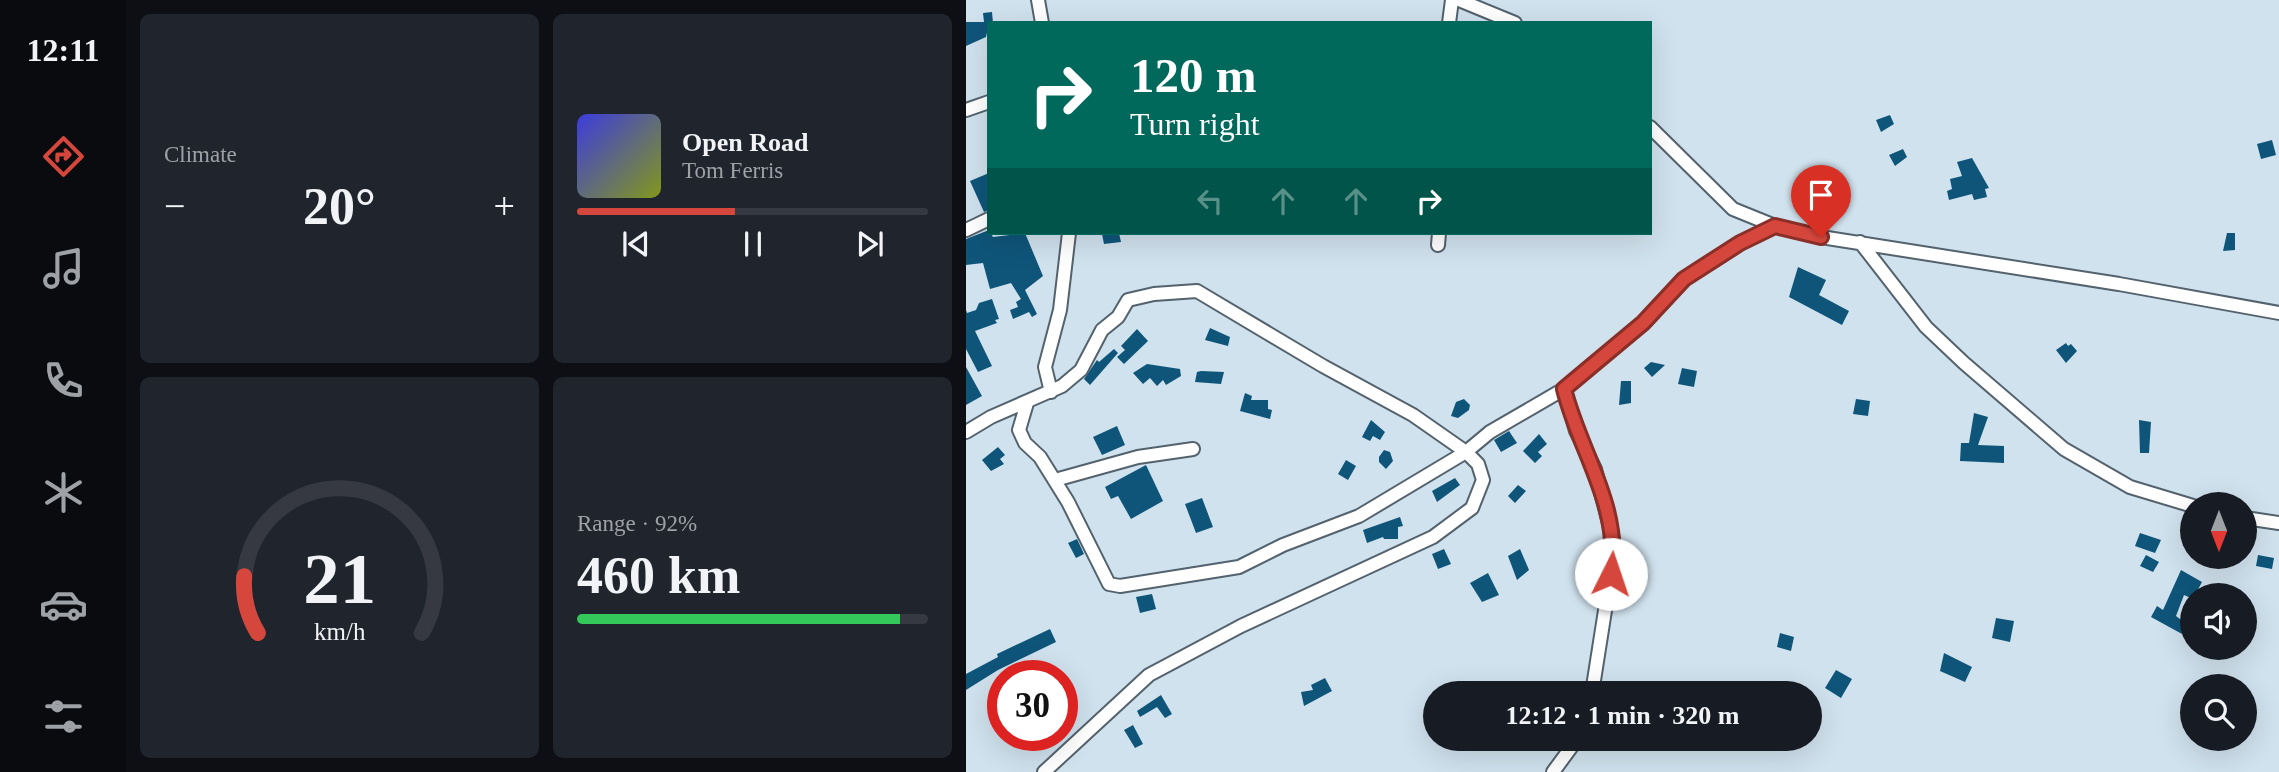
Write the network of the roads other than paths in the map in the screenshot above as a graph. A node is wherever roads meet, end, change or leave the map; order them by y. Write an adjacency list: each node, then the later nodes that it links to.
1 (1038, 0): 4 (street)
2 (1452, 0): 5 (street)
3 (1459, 0): 6 (street)
4 (1042, 21)
5 (1449, 21)
6 (1510, 21)
7 (987, 103): 8 (street)
8 (966, 110)
9 (1652, 129): 11 (street)
10 (987, 220): 12 (street)
11 (1775, 226): 14 (street); 16 (street)
12 (966, 230)
13 (1069, 235): 17 (street)
14 (1860, 242): 15 (street); 23 (street)
15 (2279, 313)
16 (1564, 389): 21 (street); 26 (street)
17 (1051, 392): 18 (street); 21 (street)
18 (1027, 402): 19 (street); 22 (street)
19 (966, 432)
20 (1193, 449): 22 (street)
21 (1466, 452): 22 (street); 28 (street)
22 (1055, 480)
23 (2180, 502)
24 (2258, 520): 25 (street)
25 (2279, 523)
26 (1594, 681)
27 (1568, 751): 29 (street)
28 (1044, 772)
29 (1553, 772)

